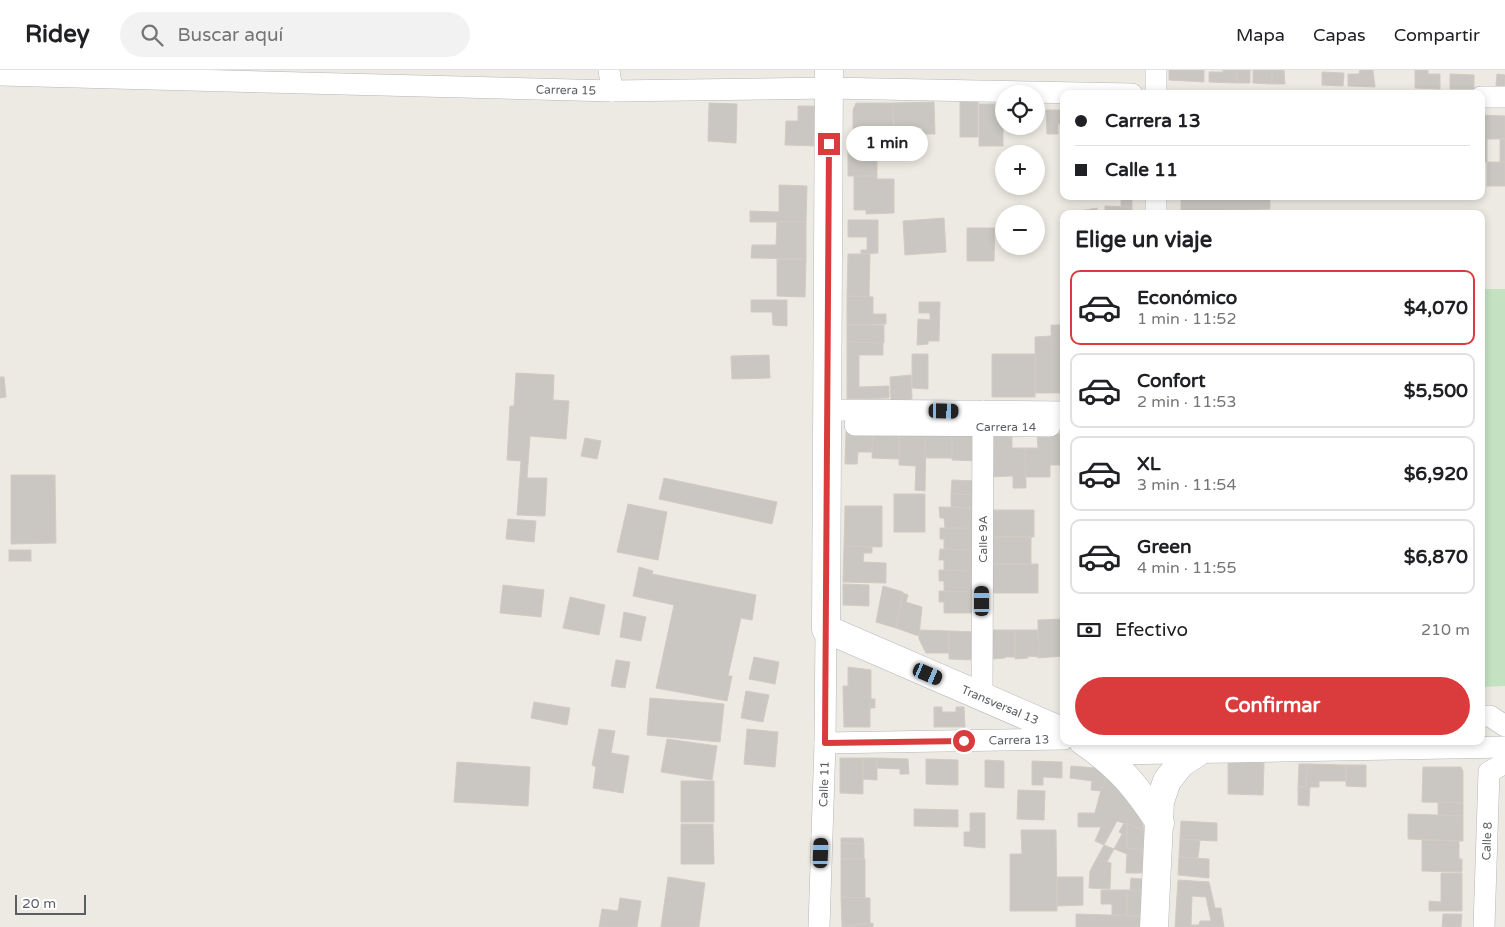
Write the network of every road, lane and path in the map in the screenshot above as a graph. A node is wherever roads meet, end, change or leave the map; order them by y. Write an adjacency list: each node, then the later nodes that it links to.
1 (1156, 70): 10 (street)
2 (88, 74): 3 (street, Carrera 15); 4 (street, Carrera 15)
3 (0, 76)
4 (219, 76): 5 (street, Carrera 15)
5 (347, 77): 6 (street, Carrera 15)
6 (480, 79): 8 (street, Carrera 15)
7 (829, 79): 8 (street, Carrera 15); 9 (street, Carrera 15); 14 (street, Calle 11)
8 (610, 80)
9 (1060, 90)
10 (1156, 90)
11 (1485, 97): 12 (street)
12 (1505, 97)
13 (1060, 412): 15 (street)
14 (828, 418): 15 (street); 17 (street, Calle 11)
15 (983, 419): 16 (street, Carrera 14); 18 (street, Calle 9A)
16 (1060, 426)
17 (826, 629): 18 (street, Transversal 13); 23 (street, Calle 11)
18 (982, 697): 21 (street, Transversal 13)
19 (1485, 716): 20 (street)
20 (1505, 726)
21 (1060, 730)
22 (1060, 739): 23 (street, Carrera 13)
23 (825, 743): 30 (street, Calle 11)
24 (1089, 745): 29 (street)
25 (1094, 745): 27 (street)
26 (1505, 747): 27 (street)
27 (1198, 752): 29 (street)
28 (1505, 763): 32 (street, Calle 8)
29 (1160, 823): 31 (street)
30 (819, 927)
31 (1154, 927)
32 (1484, 927)

